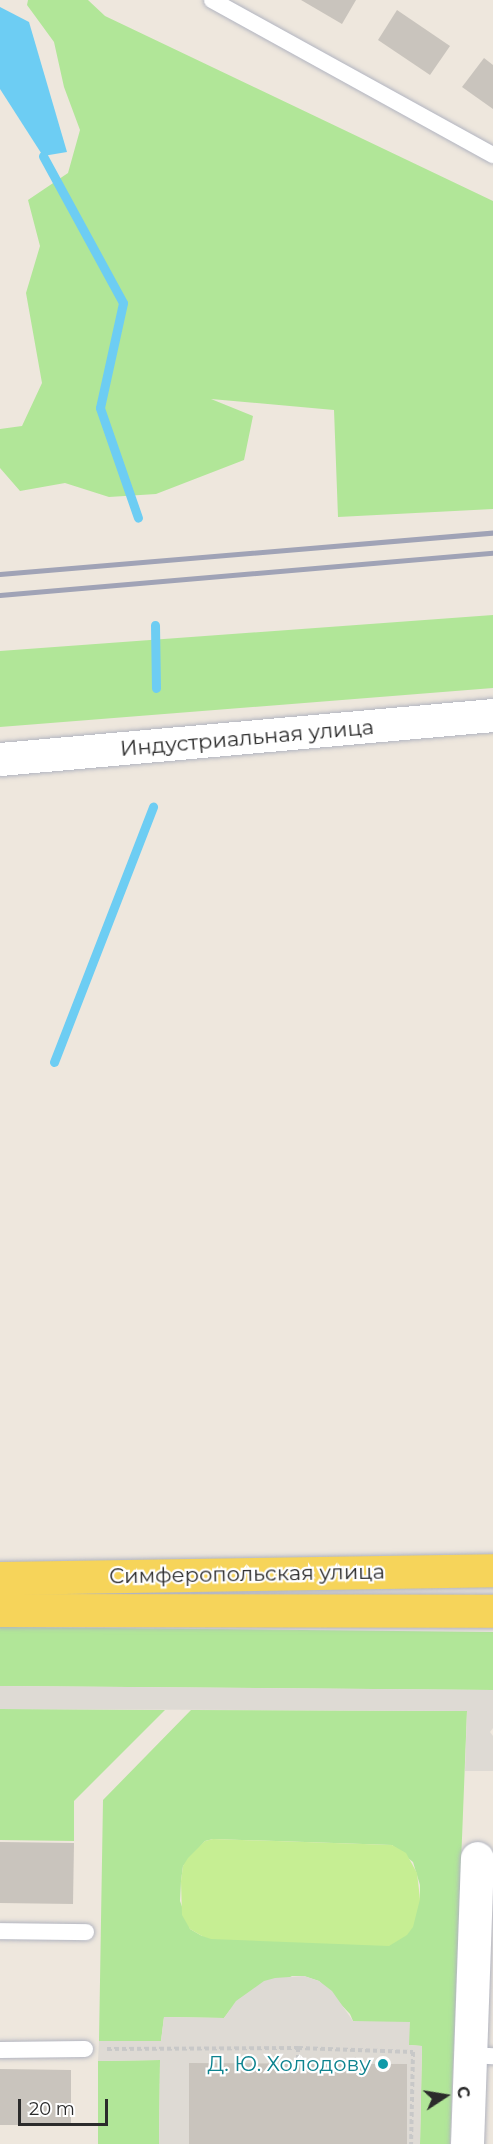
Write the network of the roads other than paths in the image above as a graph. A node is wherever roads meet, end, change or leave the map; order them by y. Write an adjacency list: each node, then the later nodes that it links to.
1 (212, 0): 2 (lane)
2 (493, 155)
3 (493, 715): 4 (main road, Индустриальная улица)
4 (0, 759)
5 (493, 1570): 6 (main road, Симферопольская улица)
6 (0, 1578)
7 (0, 1610): 8 (main road, Симферопольская улица)
8 (493, 1611)
9 (477, 1858): 10 (main road)
10 (484, 1927): 15 (main road)
11 (0, 1931): 12 (lane)
12 (86, 1932)
13 (92, 2049): 14 (lane)
14 (0, 2050)
15 (482, 2055): 16 (main road)
16 (466, 2144)

